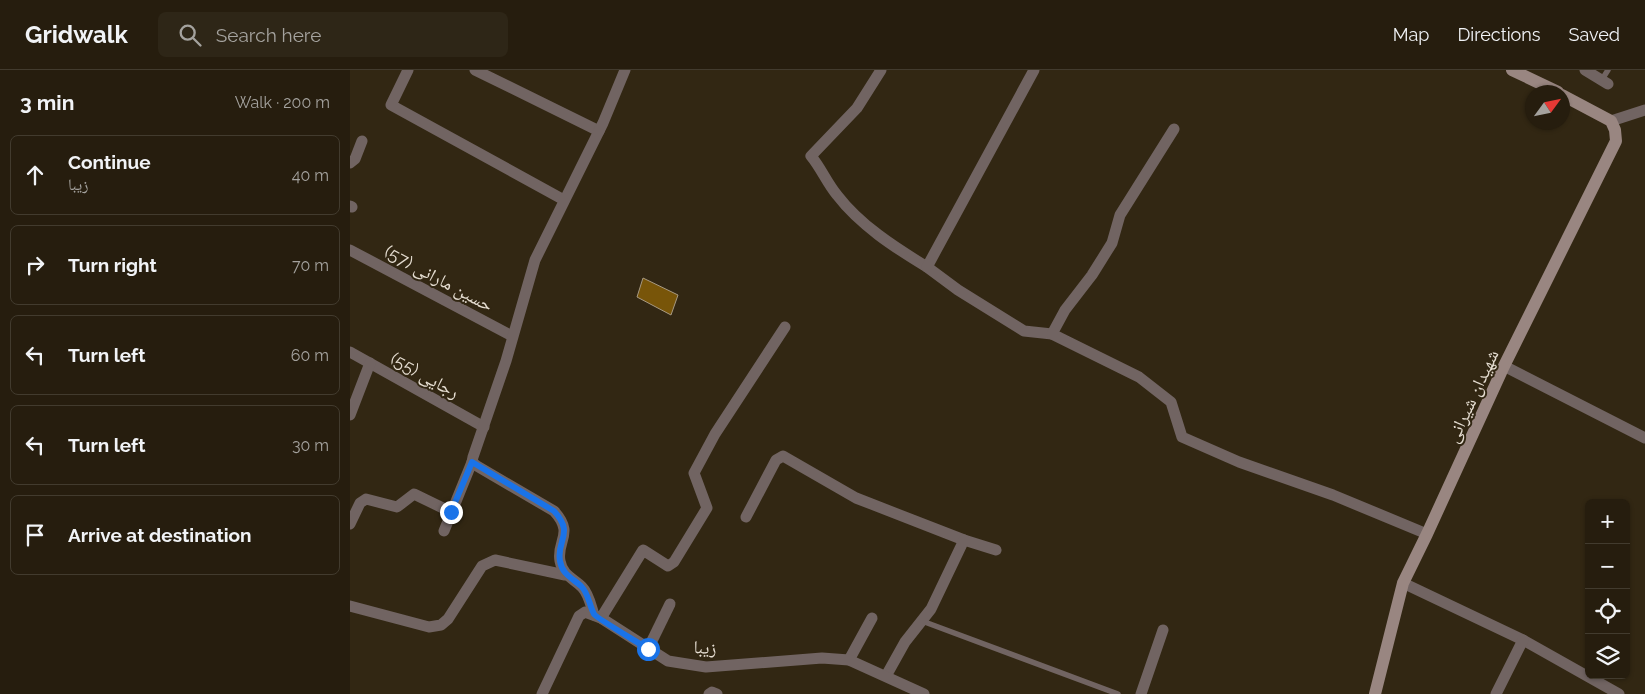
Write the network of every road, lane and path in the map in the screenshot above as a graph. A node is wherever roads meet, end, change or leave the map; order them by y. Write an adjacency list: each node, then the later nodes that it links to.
1 (408, 70): 18 (street)
2 (475, 70): 15 (street)
3 (625, 70): 15 (street)
4 (881, 70): 20 (street)
5 (1034, 70): 20 (street)
6 (1512, 70): 10 (street)
7 (1585, 70): 9 (street)
8 (1608, 70): 9 (lane)
9 (1604, 83)
10 (1543, 85)
11 (1570, 99): 13 (street)
12 (1645, 110): 13 (street)
13 (1611, 121): 26 (street, شهیدان شیرانی)
14 (1174, 129): 22 (street)
15 (599, 131): 18 (street)
16 (362, 141): 17 (street)
17 (350, 163)
18 (564, 200): 23 (street)
19 (350, 250): 23 (street, حسین مارانی (57))
20 (926, 267): 22 (street)
21 (785, 326): 42 (street)
22 (1052, 334): 35 (street)
23 (512, 336): 28 (street)
24 (350, 352): 25 (street, رجایی (55))
25 (370, 363): 27 (street); 28 (street, رجایی (55))
26 (1504, 366): 29 (street); 35 (street, شهیدان شیرانی)
27 (350, 415)
28 (484, 427): 30 (street)
29 (1645, 438)
30 (472, 462): 31 (street); 38 (street)
31 (451, 512): 33 (street); 34 (street)
32 (746, 517): 36 (street)
33 (350, 524)
34 (444, 531)
35 (1428, 534): 39 (street, شهیدان شیرانی)
36 (964, 540): 37 (street); 44 (street)
37 (996, 550)
38 (565, 575): 41 (street); 42 (street)
39 (1403, 583): 46 (street); 56 (street, شهیدان شیرانی)
40 (670, 604): 47 (street)
41 (350, 606)
42 (598, 616): 47 (street, زیبا); 50 (street)
43 (872, 618): 48 (street)
44 (922, 621): 49 (street); 54 (lane)
45 (1163, 630): 55 (street)
46 (1522, 640): 57 (street); 58 (street)
47 (648, 649): 48 (street, زیبا)
48 (849, 660): 49 (street, زیبا)
49 (886, 676): 53 (street, زیبا)
50 (542, 694)
51 (710, 694): 52 (street)
52 (716, 694)
53 (924, 694)
54 (1118, 694)
55 (1141, 694)
56 (1375, 694)
57 (1496, 694)
58 (1619, 694)

